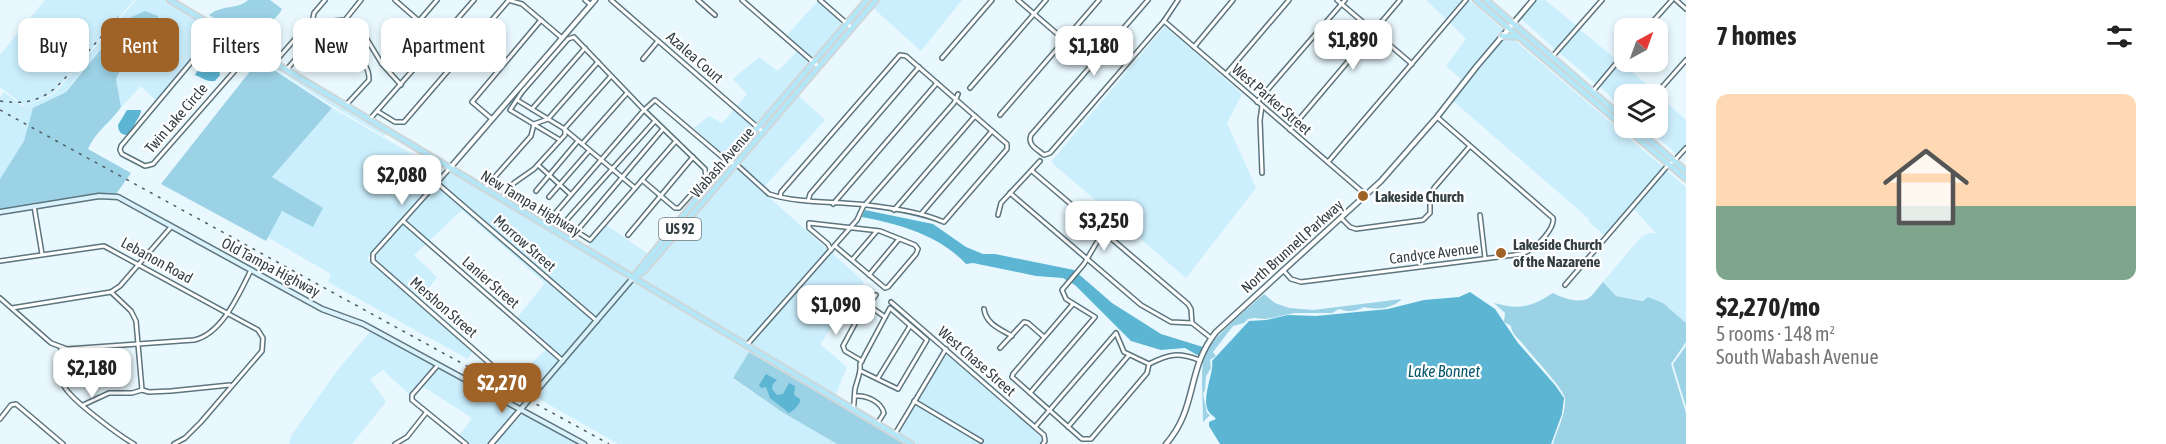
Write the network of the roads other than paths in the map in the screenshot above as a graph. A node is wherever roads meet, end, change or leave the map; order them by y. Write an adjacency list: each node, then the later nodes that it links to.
1 (170, 0): 37 (main road, New Tampa Highway)
2 (325, 0): 38 (street)
3 (362, 0): 39 (street)
4 (437, 0): 41 (street)
5 (474, 0): 42 (street)
6 (508, 0): 43 (street); 45 (street)
7 (585, 0): 33 (street)
8 (595, 0): 33 (street)
9 (611, 0): 57 (street, Azalea Court)
10 (698, 0): 36 (street)
11 (742, 0): 69 (street)
12 (820, 0): 48 (street)
13 (867, 0): 48 (main road, Wabash Avenue / US 92)
14 (876, 0): 49 (main road, Wabash Avenue / US 92)
15 (992, 0): 63 (street)
16 (1018, 0): 35 (street)
17 (1046, 0): 35 (street)
18 (1099, 0): 55 (street)
19 (1148, 0): 70 (street)
20 (1178, 0): 46 (street)
21 (1233, 0): 59 (street)
22 (1289, 0): 81 (street)
23 (1337, 0): 32 (street)
24 (1400, 0): 51 (street)
25 (1466, 0): 71 (street)
26 (1476, 0): 50 (main road)
27 (1486, 0): 47 (main road)
28 (1533, 0): 47 (street, North Brunnell Parkway)
29 (1602, 0): 62 (street)
30 (1674, 0): 34 (street); 44 (street)
31 (397, 1): 40 (street)
32 (1343, 2): 51 (street); 95 (street)
33 (591, 5): 53 (street)
34 (1686, 9)
35 (1034, 14): 55 (street); 87 (street)
36 (715, 15)
37 (200, 18)
38 (313, 18)
39 (347, 18)
40 (416, 18)
41 (422, 18)
42 (458, 18)
43 (492, 18)
44 (1657, 18)
45 (541, 20): 53 (street); 107 (street)
46 (1164, 21): 59 (street, West Parker Street); 70 (street)
47 (1513, 23): 50 (street, North Brunnell Parkway); 62 (main road)
48 (847, 24): 49 (street); 69 (main road, Wabash Avenue / US 92)
49 (852, 28): 74 (main road, Wabash Avenue / US 92)
50 (1508, 28): 52 (street, North Brunnell Parkway); 54 (main road)
51 (1374, 31): 71 (street); 113 (street)
52 (1502, 36): 54 (main road); 104 (street, North Brunnell Parkway)
53 (562, 38): 107 (street)
54 (1520, 38): 86 (main road)
55 (1065, 40): 70 (street); 102 (street)
56 (293, 41): 61 (street)
57 (658, 41): 64 (street); 111 (street, Azalea Court)
58 (369, 42): 67 (street)
59 (1194, 46): 81 (street, West Parker Street)
60 (585, 48): 68 (street); 92 (street); 98 (street)
61 (281, 55)
62 (1552, 57): 88 (main road)
63 (942, 58)
64 (643, 59)
65 (1686, 60): 84 (street)
66 (191, 62): 77 (street, Twin Lake Circle)
67 (381, 62)
68 (598, 62): 82 (street); 108 (street)
69 (813, 62): 74 (street); 111 (main road, Wabash Avenue / US 92)
70 (1092, 64)
71 (1412, 64): 130 (street)
72 (1614, 66): 88 (street)
73 (281, 67): 76 (main road, New Tampa Highway)
74 (819, 67): 116 (main road, Wabash Avenue / US 92)
75 (919, 67): 83 (street); 152 (street); 156 (street)
76 (287, 70): 96 (main road, New Tampa Highway); 96 (street)
77 (234, 72)
78 (389, 72): 85 (street)
79 (412, 72): 85 (street)
80 (445, 72): 101 (street)
81 (1226, 74): 95 (street, West Parker Street)
82 (611, 76): 89 (street); 114 (street)
83 (937, 83): 93 (street); 157 (street)
84 (1665, 84)
85 (401, 85): 101 (street)
86 (1577, 86): 88 (main road); 91 (main road)
87 (970, 88)
88 (1593, 91): 94 (main road)
89 (627, 93): 100 (street); 122 (street)
90 (958, 94): 93 (street)
91 (1588, 95): 94 (main road); 105 (main road)
92 (517, 100): 98 (street); 110 (street)
93 (957, 100): 103 (street); 159 (street)
94 (1603, 100): 99 (main road)
95 (1257, 102): 97 (street, West Parker Street)
96 (346, 105): 106 (main road, New Tampa Highway)
97 (1262, 106): 113 (street, West Parker Street); 138 (street)
98 (532, 109): 108 (street)
99 (1614, 109)
100 (644, 110): 109 (street); 127 (street); 129 (street)
101 (377, 111): 106 (street)
102 (1000, 115)
103 (975, 116): 115 (street); 161 (street)
104 (1437, 117): 123 (street); 151 (street, North Brunnell Parkway)
105 (1614, 117)
106 (370, 119): 134 (main road, New Tampa Highway)
107 (492, 119): 134 (street)
108 (548, 119): 110 (street); 114 (street)
109 (655, 121): 112 (street); 135 (street)
110 (534, 124): 119 (street); 145 (street)
111 (757, 128): 116 (street, Azalea Court); 129 (main road, Wabash Avenue / US 92)
112 (663, 129): 121 (street); 140 (street)
113 (1290, 130): 130 (street, West Parker Street)
114 (566, 131): 119 (street); 120 (street)
115 (992, 131): 163 (street); 163 (street)
116 (763, 132): 132 (main road, Wabash Avenue / US 92)
117 (1639, 138): 131 (main road)
118 (1645, 138): 131 (main road)
119 (560, 140): 133 (street)
120 (578, 141): 122 (street); 139 (street)
121 (676, 141): 126 (street); 142 (street)
122 (582, 144): 125 (street)
123 (1470, 146): 167 (street); 181 (street, Candyce Avenue)
124 (1686, 148): 131 (street)
125 (589, 151): 127 (street); 144 (street)
126 (693, 157): 150 (street); 150 (street)
127 (601, 159): 135 (street); 149 (street)
128 (1040, 161): 136 (street)
129 (728, 162): 132 (street); 155 (main road, Wabash Avenue / US 92)
130 (1328, 162): 151 (street, West Parker Street)
131 (1671, 163): 137 (main road); 141 (main road); 190 (street)
132 (735, 164): 152 (street); 158 (main road, Wabash Avenue / US 92)
133 (538, 165): 139 (street); 154 (street)
134 (450, 168): 143 (street); 145 (main road, New Tampa Highway)
135 (612, 168): 140 (street); 169 (street)
136 (1032, 171): 148 (street); 175 (street)
137 (1686, 171)
138 (1262, 173)
139 (549, 174): 144 (street); 147 (street)
140 (623, 177): 146 (street); 174 (street)
141 (1686, 179)
142 (642, 180): 146 (street); 150 (street)
143 (437, 183): 168 (street); 201 (street, Morrow Street)
144 (560, 184): 149 (street); 153 (street)
145 (485, 188): 154 (main road, New Tampa Highway)
146 (635, 188): 174 (street)
147 (536, 191)
148 (1010, 193): 164 (street); 182 (street)
149 (570, 194): 166 (street)
150 (660, 195): 176 (street)
151 (1366, 195): 167 (street, North Brunnell Parkway)
152 (780, 196): 156 (street)
153 (549, 197)
154 (502, 198): 170 (main road, New Tampa Highway)
155 (695, 201): 158 (main road); 189 (main road, Wabash Avenue / US 92)
156 (808, 201): 157 (street)
157 (833, 204): 159 (street)
158 (700, 205): 189 (main road, Wabash Avenue / US 92)
159 (866, 205): 161 (street); 172 (street)
160 (34, 206): 162 (main road, Old Tampa Highway); 171 (main road, Old Tampa Highway); 180 (street)
161 (894, 210): 163 (street)
162 (0, 212)
163 (921, 214)
164 (998, 215)
165 (1480, 215): 181 (street)
166 (552, 216): 169 (street); 170 (street)
167 (1341, 218): 187 (street, North Brunnell Parkway)
168 (403, 221): 214 (street, Lanier Street); 222 (street, Mershon Street)
169 (564, 224): 174 (street)
170 (545, 225): 189 (main road, New Tampa Highway)
171 (171, 227): 185 (street); 186 (main road, Old Tampa Highway)
172 (851, 227): 173 (street); 178 (street); 179 (street)
173 (876, 231): 177 (street); 183 (street)
174 (576, 232)
175 (1103, 232): 182 (street); 202 (street)
176 (628, 235)
177 (899, 238): 188 (street); 188 (street)
178 (835, 246): 179 (street); 183 (street)
179 (831, 249): 208 (street)
180 (42, 254): 184 (street, Lebanon Road); 185 (street, Lebanon Road)
181 (1485, 258): 187 (street, Candyce Avenue)
182 (1087, 259): 195 (street); 202 (street)
183 (852, 260): 188 (street)
184 (0, 261)
185 (139, 264): 191 (street); 199 (street, Lebanon Road)
186 (251, 270): 199 (street); 217 (main road, Old Tampa Highway)
187 (1283, 270): 206 (street, North Brunnell Parkway)
188 (869, 275)
189 (633, 278): 201 (main road); 208 (main road, New Tampa Highway)
190 (1565, 285)
191 (111, 292): 197 (street); 207 (street)
192 (876, 295): 196 (street)
193 (0, 298): 197 (street)
194 (891, 302): 211 (street, West Chase Street)
195 (1073, 304): 205 (street); 223 (street)
196 (868, 305): 200 (street); 215 (street)
197 (11, 308): 209 (street)
198 (984, 309): 204 (street)
199 (227, 313): 207 (street); 220 (street, Lebanon Road)
200 (885, 318): 203 (street, West Chase Street); 215 (street)
201 (597, 321): 214 (main road)
202 (1192, 323): 206 (street)
203 (910, 325): 219 (street); 219 (street, West Chase Street)
204 (1012, 336): 205 (street); 210 (street)
205 (1045, 337): 223 (street)
206 (1210, 338): 213 (street, North Brunnell Parkway)
207 (139, 344): 209 (street); 221 (street)
208 (746, 346): 228 (main road, New Tampa Highway)
209 (61, 348): 226 (street)
210 (1000, 348)
211 (946, 349): 225 (street); 233 (street, West Chase Street)
212 (1130, 355): 216 (street); 229 (street); 234 (street)
213 (1199, 360): 216 (street); 246 (street, North Brunnell Parkway)
214 (563, 361): 222 (main road)
215 (862, 361): 218 (street)
216 (1149, 364): 234 (street)
217 (438, 365): 227 (main road, Old Tampa Highway); 230 (street)
218 (861, 371): 219 (street); 224 (street)
219 (878, 378)
220 (232, 385): 221 (street); 240 (street)
221 (142, 390): 226 (street)
222 (536, 391): 227 (main road)
223 (1030, 393): 229 (street)
224 (856, 396): 228 (street); 232 (street)
225 (914, 401): 235 (street); 236 (street)
226 (83, 405): 239 (street)
227 (520, 409): 237 (street); 243 (main road, Old Tampa Highway)
228 (853, 409): 232 (main road, New Tampa Highway)
229 (1049, 410): 233 (street); 234 (street)
230 (426, 413): 241 (street); 242 (street)
231 (0, 418): 238 (street)
232 (877, 424): 235 (main road, New Tampa Highway)
233 (1035, 427): 245 (street, West Chase Street)
234 (1068, 427)
235 (895, 434): 244 (main road, New Tampa Highway)
236 (981, 441)
237 (493, 443)
238 (63, 444)
239 (134, 444)
240 (174, 444)
241 (395, 444)
242 (466, 444)
243 (584, 444)
244 (911, 444)
245 (1043, 444)
246 (1166, 444)

